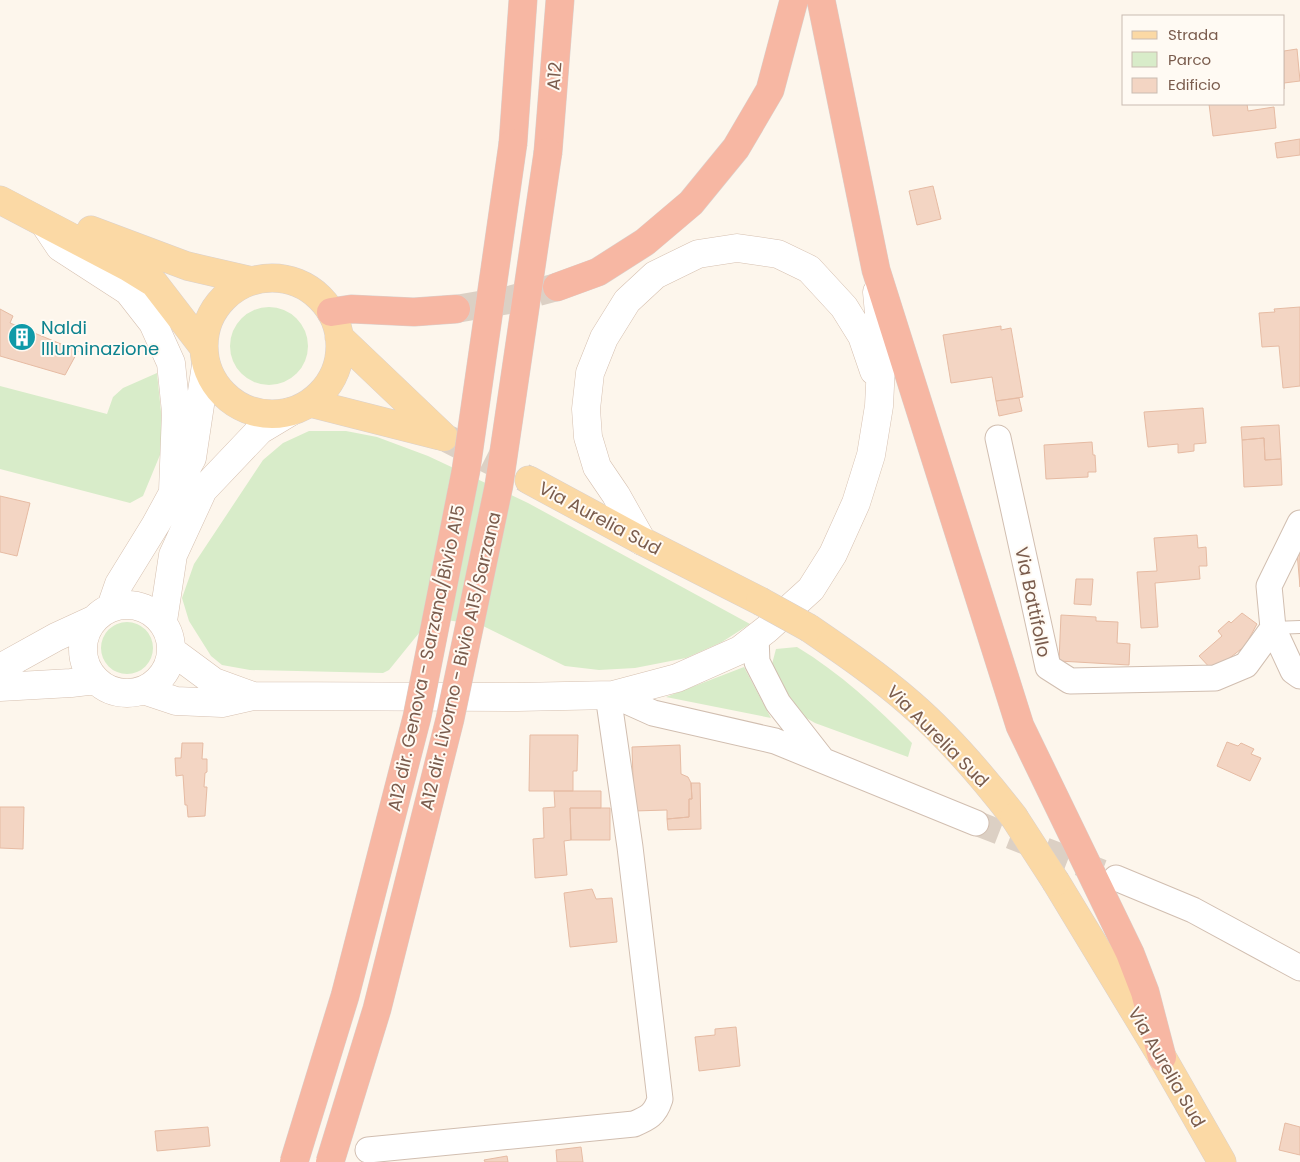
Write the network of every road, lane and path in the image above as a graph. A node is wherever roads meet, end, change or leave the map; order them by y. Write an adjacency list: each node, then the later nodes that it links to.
1 (524, 0): 5 (highway, A12 / A12)
2 (560, 0): 6 (highway, A12 / A12)
3 (794, 0): 11 (highway)
4 (821, 0): 9 (highway)
5 (513, 143): 41 (highway, A12 dir. Genova - Sarzana/Bivio A15 / A12, bridge)
6 (548, 152): 42 (highway, A12 dir. Livorno - Bivio A15/Sarzana / A12, bridge)
7 (0, 200): 8 (main road)
8 (43, 221): 10 (main road); 14 (main road); 19 (main road)
9 (876, 270): 15 (main road); 39 (highway)
10 (252, 281): 13 (main road); 14 (main road)
11 (557, 287)
12 (456, 309): 13 (highway)
13 (335, 325): 16 (main road); 16 (main road)
14 (205, 356): 16 (main road); 19 (main road)
15 (880, 386): 21 (main road); 26 (main road)
16 (300, 408): 23 (main road)
17 (998, 438): 25 (street, Via Battifollo)
18 (530, 480): 21 (main road, Via Aurelia Sud)
19 (173, 491): 22 (main road)
20 (1300, 523): 25 (street)
21 (642, 541): 39 (main road, Via Aurelia Sud, bridge)
22 (102, 613): 23 (main road); 28 (main road); 30 (main road)
23 (163, 621): 27 (main road)
24 (1300, 627): 25 (lane)
25 (1273, 628): 29 (street)
26 (756, 637): 33 (main road); 35 (street)
27 (172, 651): 32 (main road); 34 (main road)
28 (0, 668)
29 (1300, 676)
30 (96, 680): 31 (main road); 32 (main road)
31 (0, 687)
32 (143, 690): 34 (main road)
33 (611, 695): 34 (main road); 35 (street); 40 (street)
34 (253, 696)
35 (823, 760): 36 (street)
36 (976, 823)
37 (1116, 878): 38 (street)
38 (1300, 968)
39 (1162, 1057): 43 (main road, Via Aurelia Sud)
40 (368, 1150)
41 (294, 1162)
42 (330, 1162)
43 (1222, 1162)

